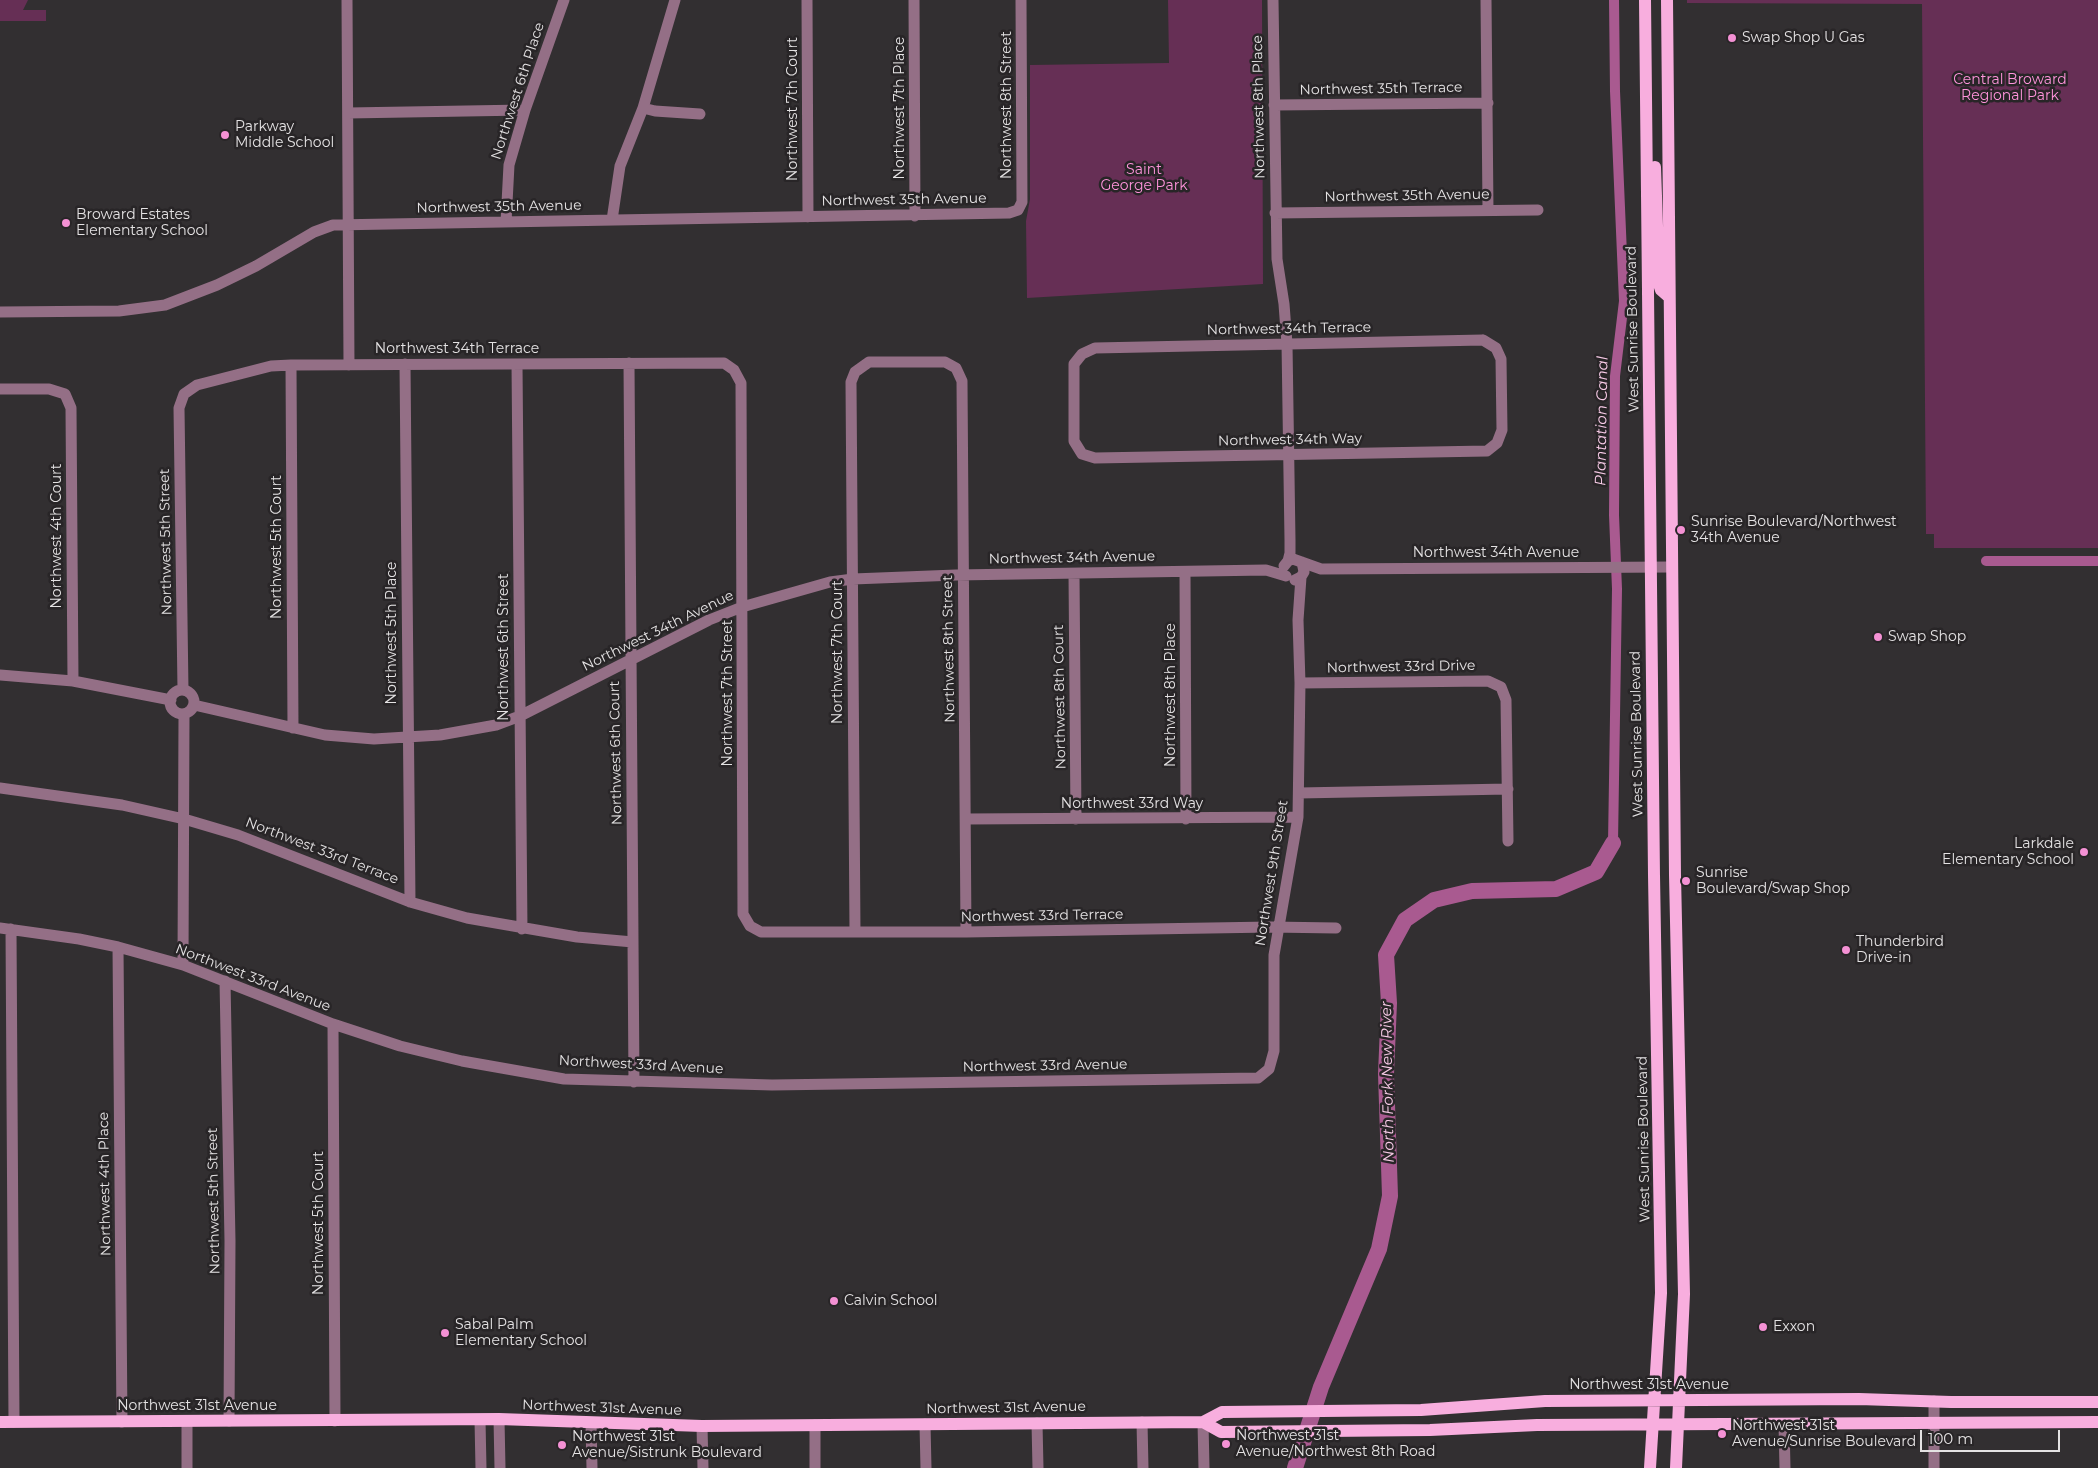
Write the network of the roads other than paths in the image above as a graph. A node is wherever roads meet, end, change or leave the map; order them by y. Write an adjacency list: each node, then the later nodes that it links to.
1 (347, 0): 15 (street)
2 (564, 0): 14 (street, Northwest 6th Place)
3 (675, 0): 13 (street)
4 (807, 0): 23 (street, Northwest 7th Court)
5 (914, 0): 22 (street, Northwest 7th Place)
6 (1021, 0): 18 (street, Northwest 8th Street)
7 (1273, 0): 12 (street, Northwest 8th Place)
8 (1486, 0): 11 (street)
9 (1645, 0): 17 (main road, West Sunrise Boulevard)
10 (1667, 0): 27 (main road)
11 (1488, 103): 12 (street, Northwest 35th Terrace); 19 (street)
12 (1274, 105): 21 (street, Northwest 8th Place)
13 (643, 108): 16 (street); 24 (street)
14 (525, 110): 15 (street); 25 (street, Northwest 6th Place)
15 (348, 113): 26 (street)
16 (700, 114)
17 (1646, 138): 27 (main road); 45 (main road, West Sunrise Boulevard)
18 (1018, 210): 22 (street, Northwest 35th Avenue)
19 (1488, 210): 20 (street, Northwest 35th Avenue); 21 (street, Northwest 35th Avenue)
20 (1538, 210)
21 (1275, 213): 29 (street)
22 (915, 216): 23 (street, Northwest 35th Avenue)
23 (808, 217): 24 (street, Northwest 35th Avenue)
24 (612, 220): 25 (street, Northwest 35th Avenue)
25 (506, 222): 26 (street, Northwest 35th Avenue)
26 (349, 224): 28 (street, Northwest 35th Avenue); 34 (street)
27 (1669, 297): 46 (main road)
28 (0, 312)
29 (1287, 344): 39 (street, Northwest 34th Terrace); 40 (street, Northwest 34th Terrace); 41 (street)
30 (629, 363): 32 (street, Northwest 34th Terrace); 36 (street, Northwest 34th Terrace); 57 (street, Northwest 6th Court)
31 (405, 364): 32 (street, Northwest 34th Terrace); 34 (street, Northwest 34th Terrace); 67 (street, Northwest 5th Place)
32 (517, 364): 65 (street, Northwest 6th Street)
33 (291, 365): 34 (street, Northwest 34th Terrace); 38 (street, Northwest 34th Terrace); 66 (street, Northwest 5th Court)
34 (349, 365)
35 (956, 368): 50 (street, Northwest 8th Street); 54 (street, Northwest 7th Court)
36 (734, 370): 55 (street, Northwest 7th Street)
37 (0, 389): 59 (street, Northwest 4th Court)
38 (184, 394): 61 (street, Northwest 5th Street)
39 (1497, 443): 41 (street, Northwest 34th Way)
40 (1082, 454): 41 (street, Northwest 34th Way)
41 (1289, 456): 42 (street)
42 (1290, 531): 43 (street); 44 (street)
43 (1301, 561): 44 (street); 47 (street, Northwest 34th Avenue); 52 (street)
44 (1287, 562): 48 (street, Northwest 34th Avenue); 53 (street)
45 (1651, 567): 46 (street, Northwest 34th Avenue); 47 (street, Northwest 34th Avenue); 92 (main road, West Sunrise Boulevard)
46 (1672, 567): 93 (main road)
47 (1321, 569): 52 (street, Northwest 34th Avenue)
48 (1266, 570): 49 (street, Northwest 34th Avenue); 53 (street, Northwest 34th Avenue)
49 (1185, 572): 51 (street, Northwest 34th Avenue); 72 (street, Northwest 8th Place)
50 (964, 574): 51 (street, Northwest 34th Avenue); 54 (street, Northwest 34th Avenue); 74 (street, Northwest 8th Street)
51 (1074, 574): 75 (street, Northwest 8th Court)
52 (1302, 576): 53 (street); 56 (street, Northwest 9th Street)
53 (1287, 577): 56 (street, Northwest 9th Street)
54 (852, 579): 55 (street, Northwest 34th Avenue); 83 (street, Northwest 7th Court)
55 (742, 607): 57 (street, Northwest 34th Avenue); 78 (street, Northwest 7th Street)
56 (1298, 620): 60 (street, Northwest 9th Street)
57 (630, 659): 65 (street, Northwest 34th Avenue); 85 (street, Northwest 6th Court)
58 (0, 675): 59 (street)
59 (73, 681): 62 (street)
60 (1300, 683): 69 (street, Northwest 33rd Drive); 70 (street, Northwest 9th Street)
61 (183, 690): 62 (street); 63 (street)
62 (171, 700): 64 (street)
63 (194, 705): 64 (street); 66 (street, Northwest 34th Avenue)
64 (184, 714): 73 (street)
65 (520, 716): 67 (street, Northwest 34th Avenue); 82 (street, Northwest 6th Street)
66 (293, 728): 67 (street, Northwest 34th Avenue)
67 (408, 738): 77 (street, Northwest 5th Place)
68 (0, 788): 73 (street, Northwest 33rd Terrace)
69 (1508, 789): 70 (street); 76 (street)
70 (1299, 793): 71 (street, Northwest 9th Street)
71 (1298, 817): 72 (street, Northwest 33rd Way); 79 (street, Northwest 9th Street)
72 (1186, 818): 75 (street, Northwest 33rd Way)
73 (184, 819): 77 (street, Northwest 33rd Terrace); 87 (street)
74 (966, 819): 75 (street, Northwest 33rd Way); 84 (street, Northwest 8th Street)
75 (1076, 819)
76 (1508, 841)
77 (410, 902): 82 (street, Northwest 33rd Terrace)
78 (750, 926): 83 (street, Northwest 33rd Terrace)
79 (1277, 927): 80 (street, Northwest 33rd Terrace); 84 (street, Northwest 33rd Terrace); 90 (street, Northwest 9th Street)
80 (1336, 928)
81 (6, 929): 86 (street, Northwest 33rd Avenue); 103 (street)
82 (522, 929): 85 (street, Northwest 33rd Terrace)
83 (855, 932): 84 (street, Northwest 33rd Terrace)
84 (966, 932)
85 (633, 942): 91 (street, Northwest 6th Court)
86 (118, 947): 87 (street, Northwest 33rd Avenue); 104 (street, Northwest 4th Place)
87 (183, 964): 88 (street, Northwest 33rd Avenue)
88 (226, 981): 89 (street, Northwest 33rd Avenue); 100 (street, Northwest 5th Street)
89 (332, 1024): 91 (street, Northwest 33rd Avenue); 101 (street, Northwest 5th Court)
90 (1269, 1070): 91 (street, Northwest 33rd Avenue)
91 (634, 1082)
92 (1654, 1400): 93 (main road, Northwest 31st Avenue); 96 (main road, Northwest 31st Avenue); 112 (main road, West Sunrise Boulevard)
93 (1680, 1400): 94 (main road, Northwest 31st Avenue); 113 (main road)
94 (1934, 1401): 95 (main road, Northwest 31st Avenue); 110 (street)
95 (2098, 1402)
96 (1422, 1410): 106 (main road, Northwest 31st Avenue); 117 (main road)
97 (480, 1420): 98 (main road, Northwest 31st Avenue); 101 (main road, Northwest 31st Avenue); 119 (street)
98 (499, 1420): 108 (main road, Northwest 31st Avenue); 120 (street)
99 (187, 1421): 100 (main road, Northwest 31st Avenue); 104 (main road, Northwest 31st Avenue); 118 (street)
100 (229, 1421): 101 (main road, Northwest 31st Avenue)
101 (335, 1421)
102 (0, 1422): 103 (main road, Northwest 31st Avenue)
103 (14, 1422): 104 (main road, Northwest 31st Avenue)
104 (122, 1422)
105 (1142, 1422): 106 (main road, Northwest 31st Avenue); 109 (main road, Northwest 31st Avenue); 126 (street)
106 (1203, 1422): 117 (main road, Northwest 31st Avenue); 127 (street)
107 (2098, 1422): 110 (main road, Northwest 31st Avenue)
108 (591, 1423): 116 (main road, Northwest 31st Avenue); 121 (street)
109 (1037, 1423): 111 (main road, Northwest 31st Avenue); 125 (street)
110 (1934, 1423): 114 (main road, Northwest 31st Avenue); 131 (street)
111 (925, 1424): 115 (main road, Northwest 31st Avenue); 124 (street)
112 (1653, 1424): 113 (main road, Northwest 31st Avenue); 117 (main road, Northwest 31st Avenue); 128 (main road, West Sunrise Boulevard)
113 (1679, 1424): 114 (main road, Northwest 31st Avenue); 129 (main road)
114 (1784, 1424): 130 (street)
115 (815, 1425): 116 (main road, Northwest 31st Avenue); 123 (street)
116 (702, 1426): 122 (street)
117 (1393, 1430)
118 (187, 1468)
119 (481, 1468)
120 (500, 1468)
121 (592, 1468)
122 (703, 1468)
123 (815, 1468)
124 (926, 1468)
125 (1038, 1468)
126 (1143, 1468)
127 (1204, 1468)
128 (1650, 1468)
129 (1676, 1468)
130 (1785, 1468)
131 (1934, 1468)

